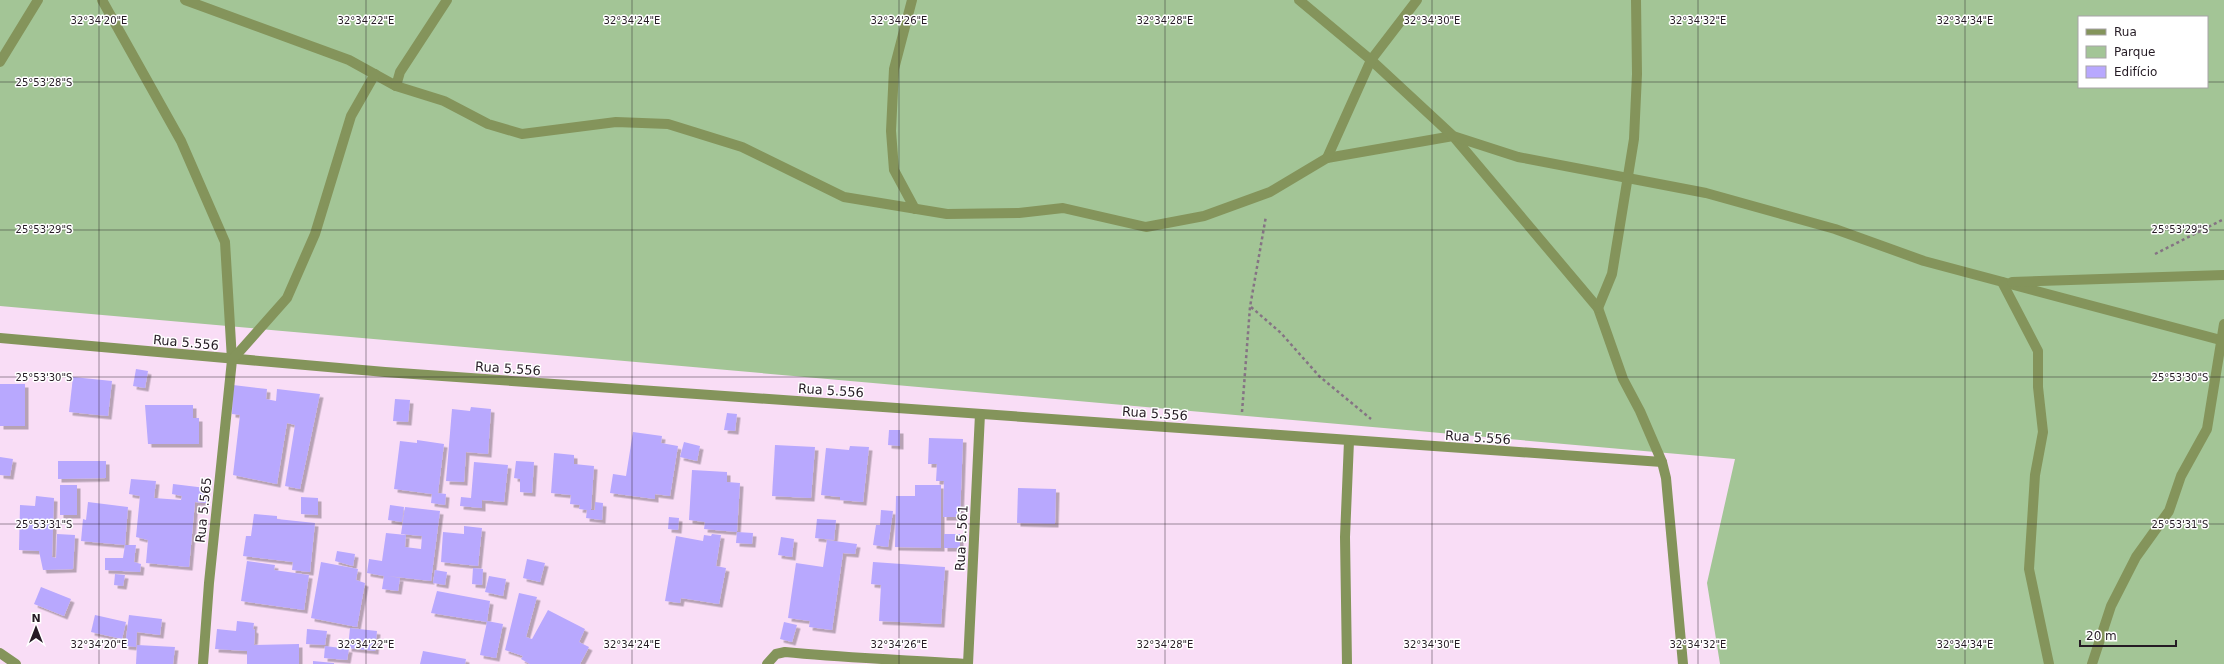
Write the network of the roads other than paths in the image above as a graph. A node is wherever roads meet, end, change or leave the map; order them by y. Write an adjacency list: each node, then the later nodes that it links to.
1 (38, 0): 10 (street)
2 (102, 0): 23 (street, Rua 5.565)
3 (185, 0): 11 (street)
4 (447, 0): 12 (street)
5 (912, 0): 16 (street)
6 (1299, 0): 9 (street)
7 (1417, 0): 9 (street)
8 (1636, 0): 15 (street)
9 (1371, 60): 13 (street); 14 (street)
10 (0, 62)
11 (375, 74): 12 (street); 23 (street)
12 (396, 86): 16 (street)
13 (1453, 136): 14 (street); 15 (street); 19 (street)
14 (1327, 158): 16 (street)
15 (1627, 177): 18 (street); 19 (street)
16 (915, 209)
17 (2224, 275): 18 (street)
18 (2002, 282): 22 (street); 34 (street)
19 (1598, 308): 26 (street)
20 (2224, 324): 22 (street)
21 (0, 338): 23 (street, Rua 5.556)
22 (2222, 341): 35 (street)
23 (232, 360): 24 (street, Rua 5.556); 29 (street, Rua 5.565)
24 (980, 414): 25 (street, Rua 5.556); 31 (street, Rua 5.561)
25 (1349, 441): 26 (street, Rua 5.556); 32 (street)
26 (1662, 462): 33 (street)
27 (0, 653): 28 (street)
28 (16, 664)
29 (203, 664)
30 (768, 664): 31 (street)
31 (968, 664)
32 (1347, 664)
33 (1683, 664)
34 (2049, 664)
35 (2092, 664)

